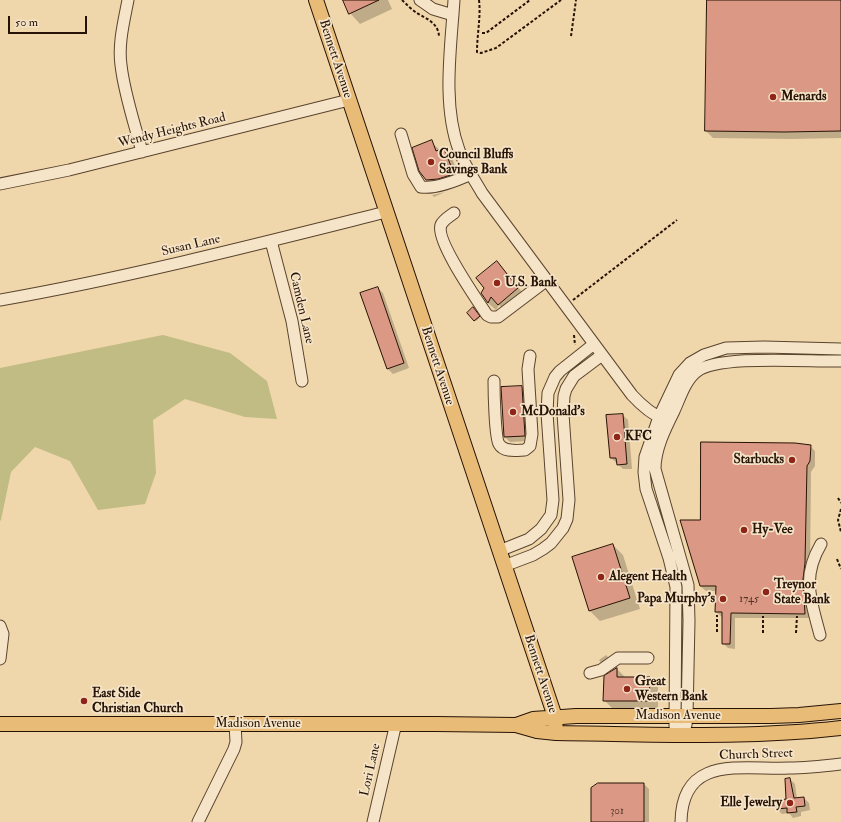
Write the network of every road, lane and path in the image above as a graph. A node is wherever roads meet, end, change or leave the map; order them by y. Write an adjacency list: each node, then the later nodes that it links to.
1 (128, 0): 16 (street)
2 (316, 0): 14 (main road, Bennett Avenue)
3 (402, 0): 12 (path)
4 (420, 0): 10 (street)
5 (454, 0): 10 (street)
6 (479, 0): 8 (path)
7 (530, 0): 11 (path)
8 (561, 0)
9 (576, 0): 13 (path)
10 (453, 16): 17 (street)
11 (482, 34)
12 (439, 36)
13 (571, 36)
14 (349, 100): 16 (street, Wendy Heights Road); 19 (main road, Bennett Avenue)
15 (401, 134): 17 (street)
16 (142, 152): 18 (street, Wendy Heights Road)
17 (470, 174): 23 (street)
18 (0, 184)
19 (386, 212): 22 (street, Susan Lane); 39 (main road, Bennett Avenue)
20 (454, 213): 23 (street)
21 (676, 220): 25 (path)
22 (271, 241): 24 (street, Susan Lane); 31 (street, Camden Lane)
23 (547, 280): 25 (street)
24 (0, 300)
25 (566, 306): 26 (street)
26 (594, 344): 29 (street); 39 (street)
27 (841, 349): 33 (street)
28 (530, 356): 32 (street)
29 (602, 356): 33 (street); 41 (street)
30 (841, 361): 33 (street)
31 (302, 381)
32 (494, 382)
33 (664, 419): 55 (street)
34 (838, 498): 35 (path)
35 (841, 503)
36 (841, 509): 37 (path)
37 (841, 532)
38 (821, 544): 50 (street)
39 (499, 551): 41 (main road, Bennett Avenue)
40 (837, 559): 42 (path)
41 (504, 566): 56 (main road, Bennett Avenue)
42 (841, 569)
43 (717, 615): 47 (path)
44 (763, 616): 48 (path)
45 (797, 616): 49 (path)
46 (0, 626): 51 (street)
47 (717, 632)
48 (763, 633)
49 (796, 633)
50 (820, 635)
51 (0, 658)
52 (648, 658): 53 (street)
53 (590, 673)
54 (841, 712): 55 (main road, Madison Avenue)
55 (682, 716): 56 (main road, Madison Avenue); 63 (street)
56 (555, 717): 60 (main road, Madison Avenue); 62 (main road, Bennett Avenue)
57 (396, 723): 59 (main road, Madison Avenue); 60 (main road, Madison Avenue); 66 (street, Lori Lane)
58 (0, 724): 59 (main road, Madison Avenue)
59 (235, 724): 65 (street)
60 (516, 725): 62 (main road, Madison Avenue)
61 (841, 728): 63 (main road, Madison Avenue)
62 (556, 733): 63 (main road, Madison Avenue)
63 (681, 734)
64 (841, 764): 67 (street, Church Street)
65 (198, 822)
66 (373, 822)
67 (681, 822)

